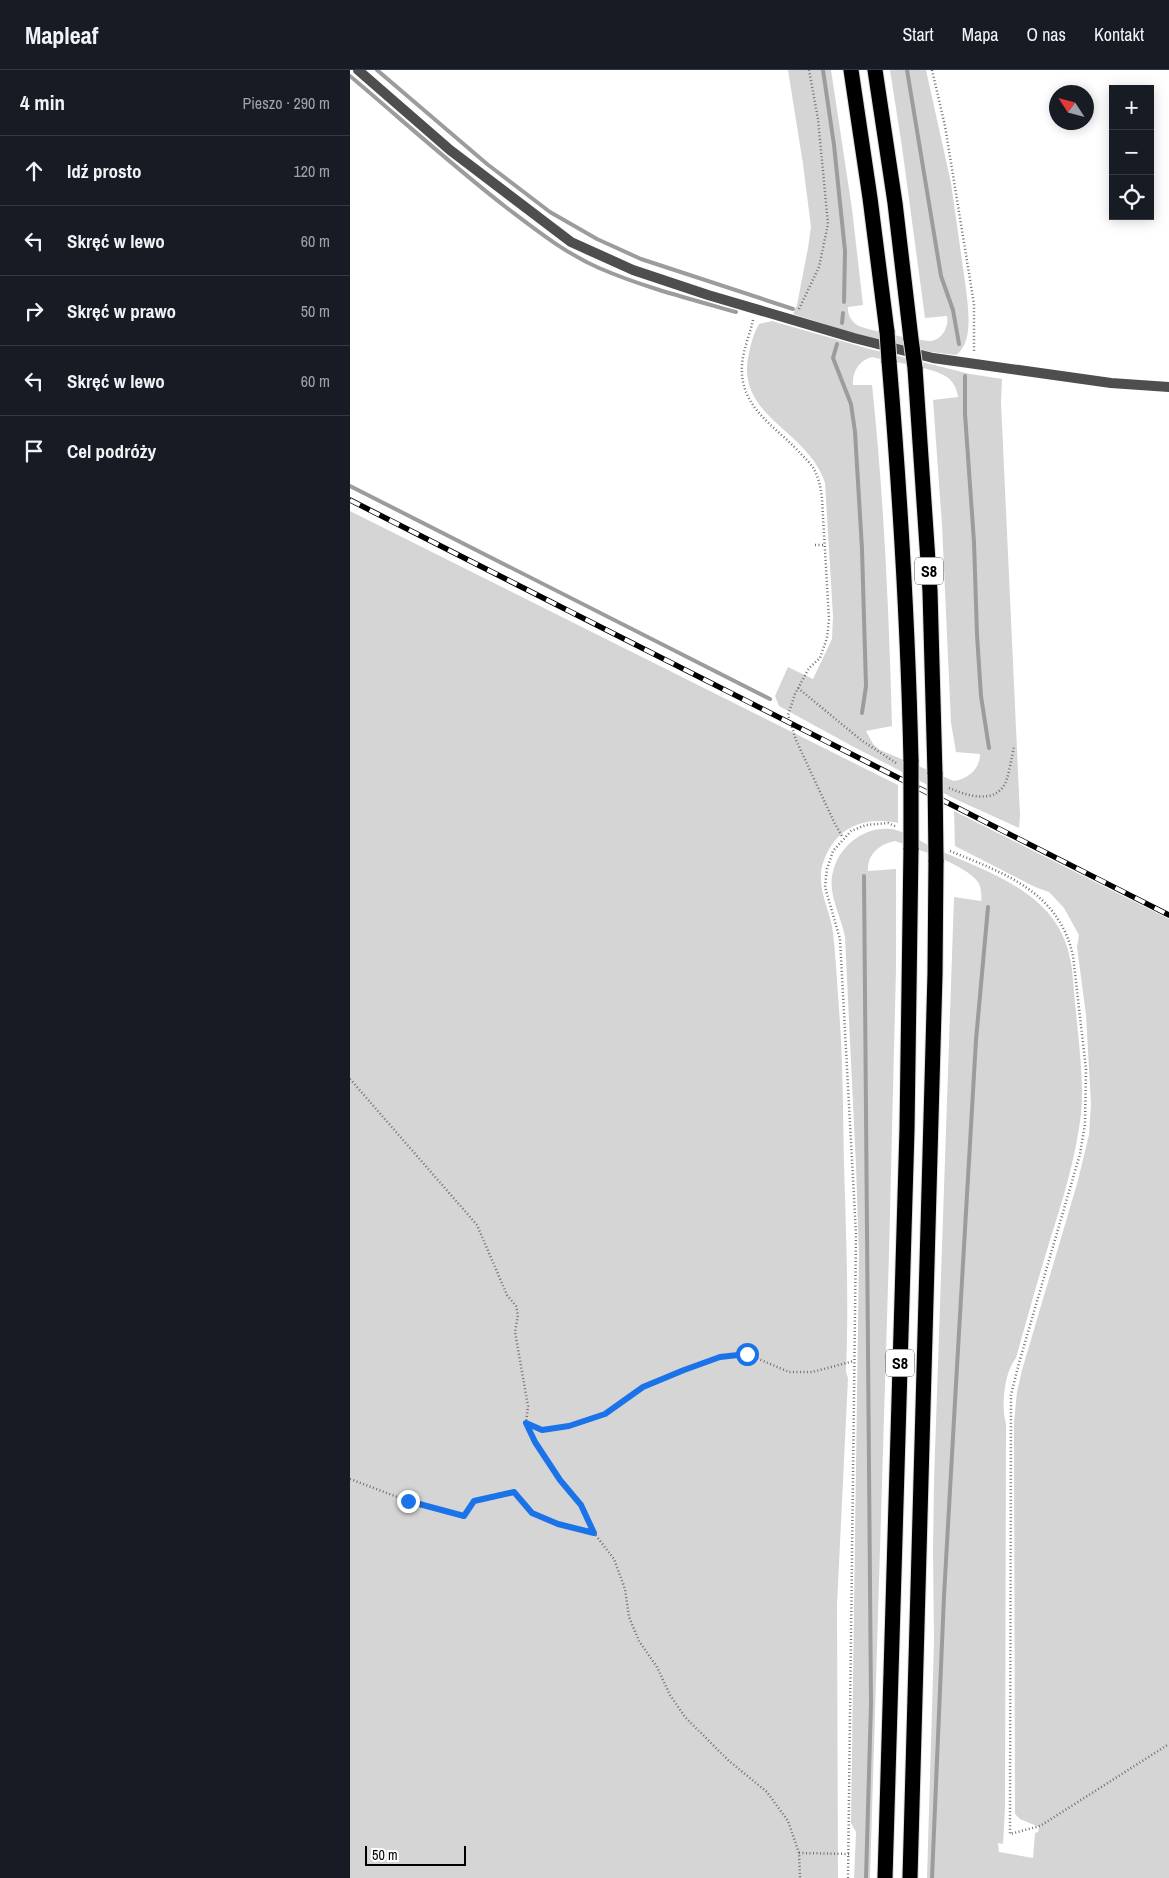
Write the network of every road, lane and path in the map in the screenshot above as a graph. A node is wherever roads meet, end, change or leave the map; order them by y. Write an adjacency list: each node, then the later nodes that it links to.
1 (358, 70): 6 (street)
2 (809, 70): 7 (path)
3 (851, 70): 23 (highway, S8, bridge)
4 (876, 70): 24 (highway, S8, bridge)
5 (932, 70): 8 (path)
6 (756, 309): 7 (street); 11 (path)
7 (794, 320): 8 (street)
8 (974, 364): 9 (street)
9 (1169, 387)
10 (814, 545): 11 (path)
11 (825, 545): 12 (path)
12 (843, 838)
13 (350, 1079): 15 (path)
14 (854, 1361): 15 (path)
15 (526, 1423): 17 (path)
16 (350, 1480): 17 (path)
17 (594, 1533): 20 (path)
18 (1169, 1744): 19 (path)
19 (1010, 1834)
20 (799, 1852): 21 (path); 22 (path)
21 (849, 1854)
22 (800, 1878)
23 (885, 1878)
24 (910, 1878)

